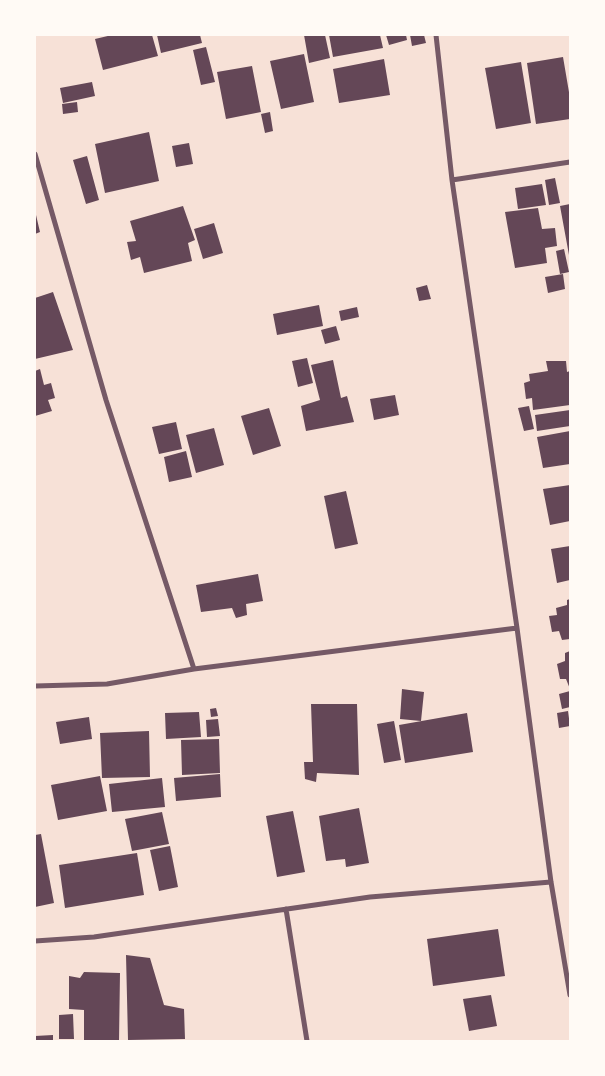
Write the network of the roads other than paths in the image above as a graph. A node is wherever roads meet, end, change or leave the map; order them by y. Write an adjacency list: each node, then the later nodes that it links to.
1 (436, 35): 4 (street)
2 (35, 154): 6 (street)
3 (570, 162): 4 (street)
4 (452, 180): 5 (street)
5 (517, 628): 6 (street); 8 (street)
6 (194, 669): 7 (street)
7 (35, 686)
8 (551, 882): 9 (street); 11 (street)
9 (286, 909): 10 (street); 12 (street)
10 (35, 941)
11 (570, 995)
12 (307, 1041)

